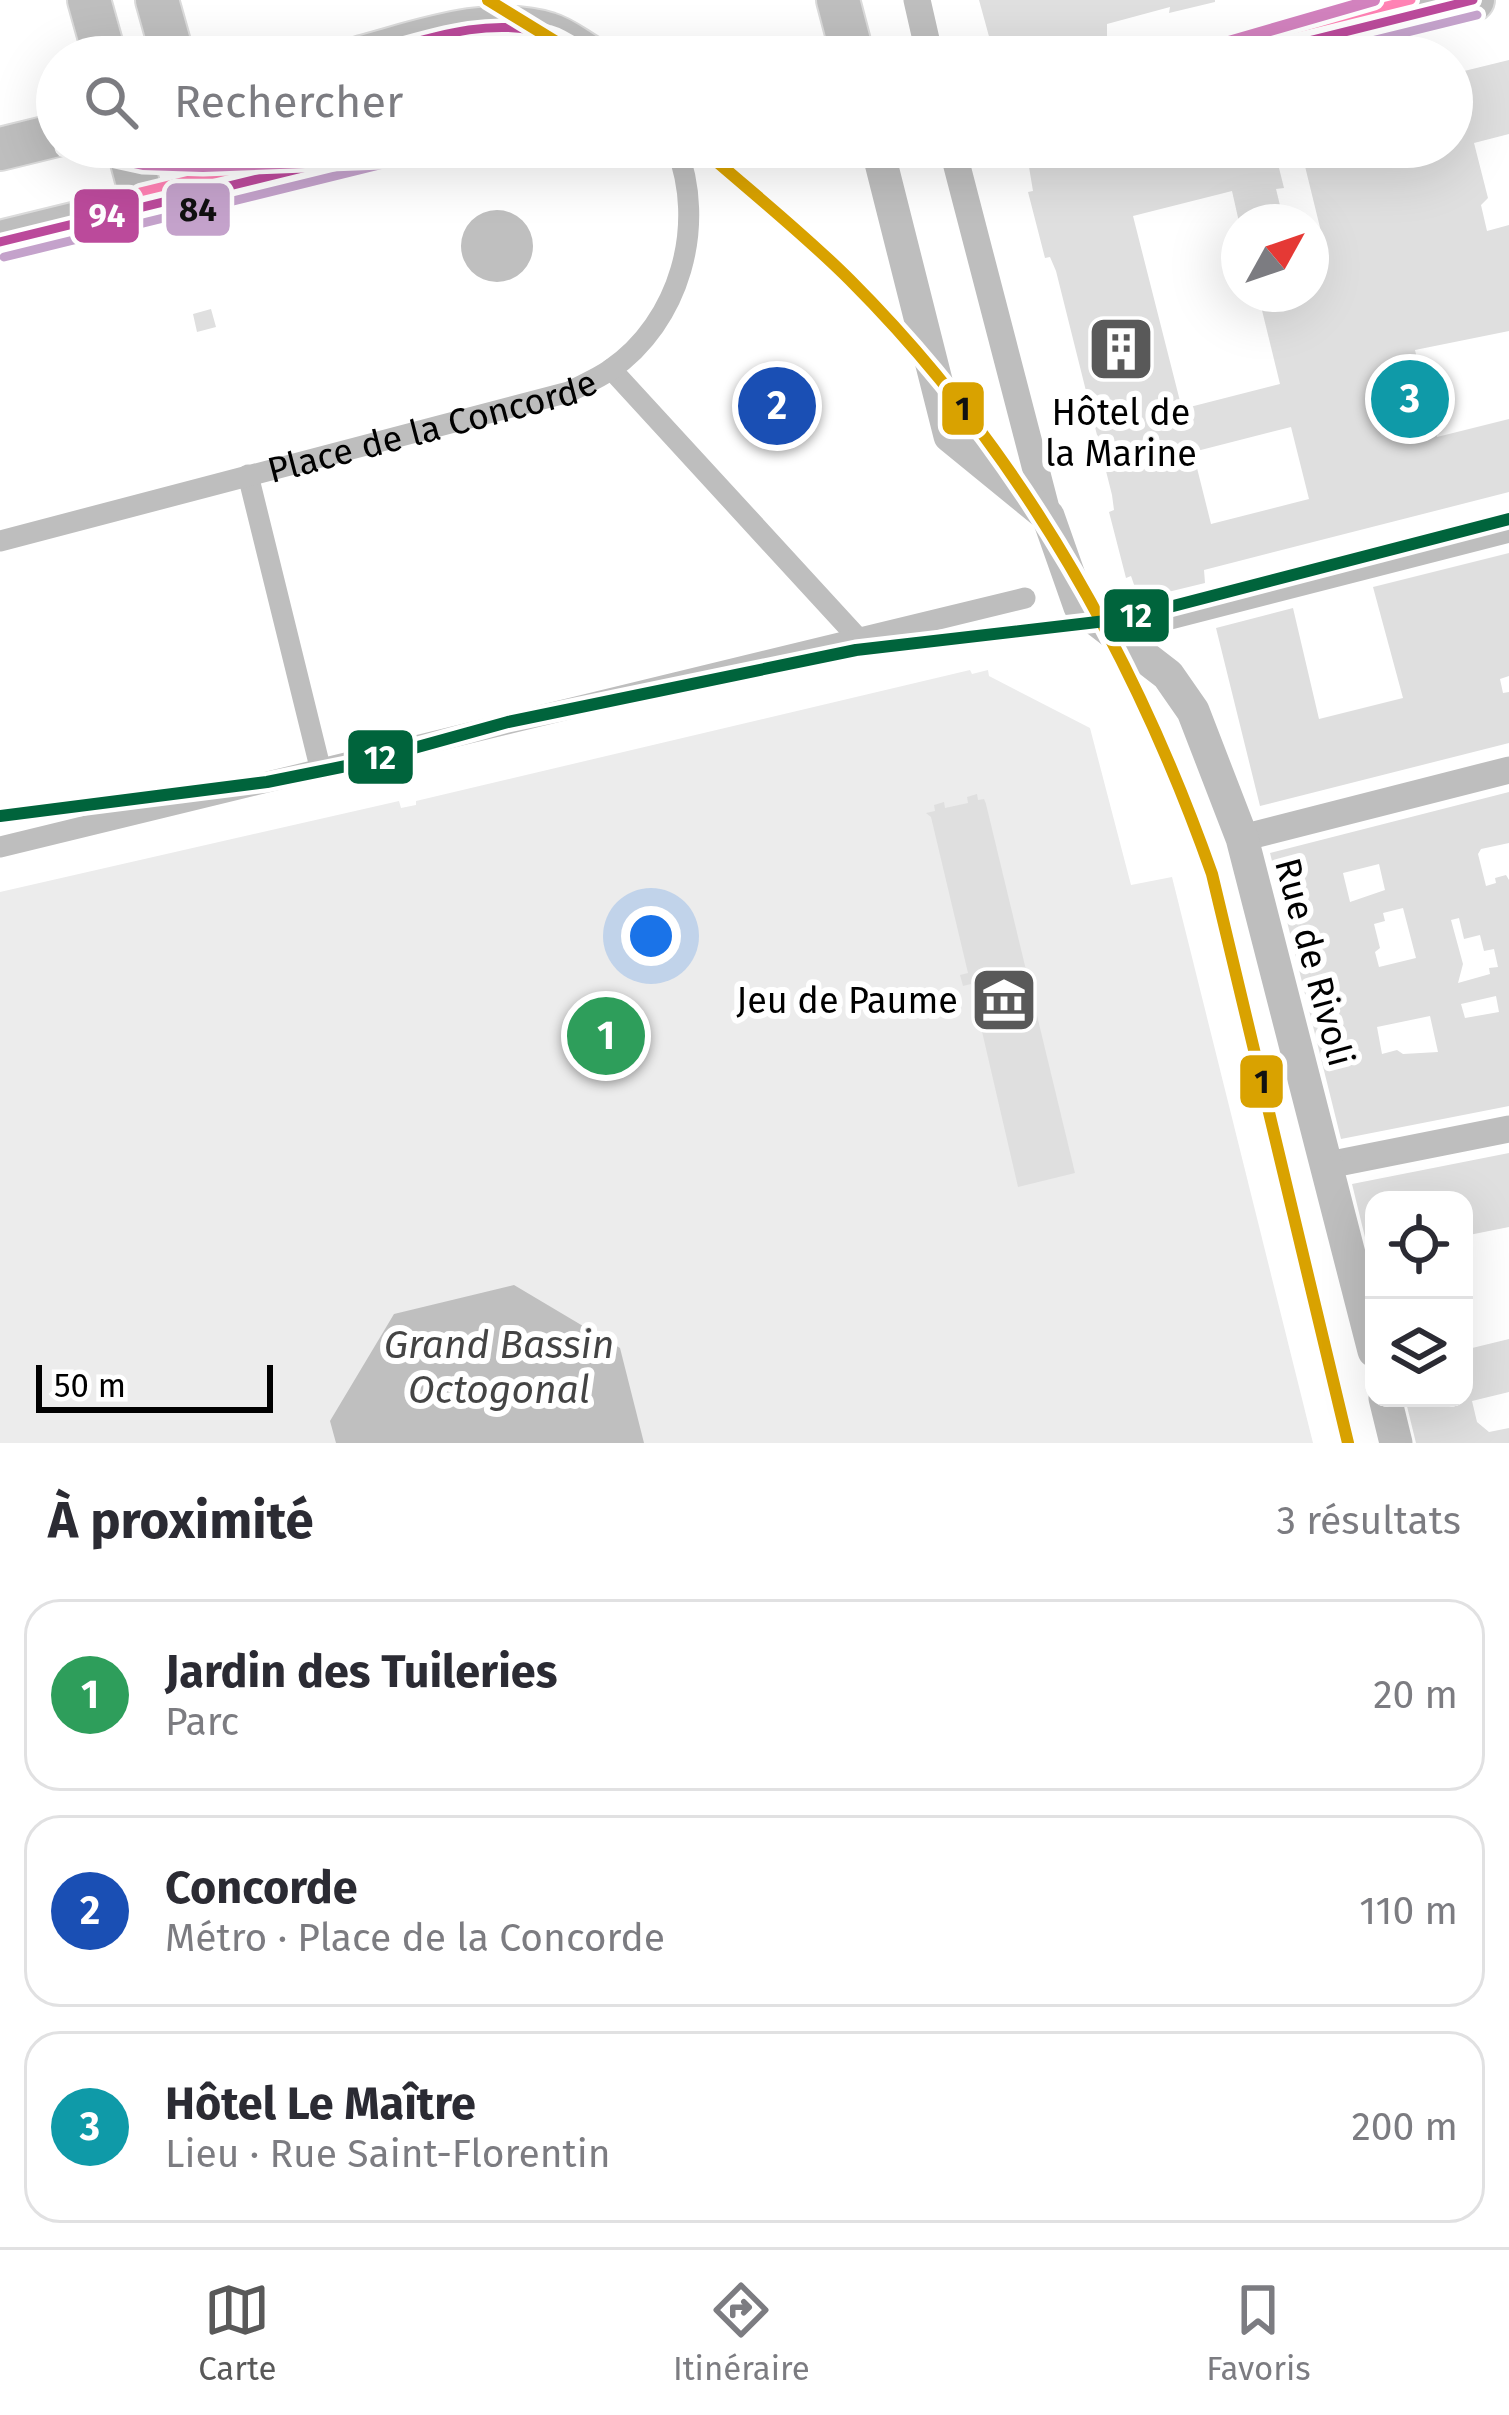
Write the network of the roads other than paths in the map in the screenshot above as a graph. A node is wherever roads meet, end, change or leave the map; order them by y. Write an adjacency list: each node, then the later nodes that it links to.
1 (89, 0): 6 (main road)
2 (158, 0): 7 (main road)
3 (838, 0): 10 (main road)
4 (917, 0): 11 (street)
5 (1472, 0): 12 (main road)
6 (98, 36)
7 (167, 36)
8 (448, 36): 9 (main road)
9 (553, 36)
10 (847, 36)
11 (925, 36)
12 (1328, 36)
13 (36, 140): 14 (main road)
14 (0, 149)
15 (134, 168): 22 (main road)
16 (202, 168): 21 (main road)
17 (302, 168): 21 (main road)
18 (682, 168): 24 (street, Place de la Concorde)
19 (882, 168): 26 (street)
20 (957, 168): 26 (street)
21 (208, 191): 22 (main road)
22 (144, 207): 23 (main road)
23 (0, 242)
24 (611, 369): 25 (street, Place de la Concorde); 31 (street, Place de la Concorde)
25 (248, 475): 28 (street, Place de la Concorde); 32 (street, Place de la Concorde)
26 (1048, 516): 30 (street)
27 (1509, 529): 30 (street)
28 (0, 541)
29 (1025, 598): 31 (street)
30 (1108, 632): 34 (street, Rue de Rivoli)
31 (858, 638): 32 (street)
32 (320, 766): 35 (street)
33 (1509, 770): 34 (street)
34 (1242, 838): 37 (street, Rue de Rivoli)
35 (0, 847)
36 (1509, 1129): 37 (street)
37 (1328, 1165): 38 (street, Rue de Rivoli)
38 (1365, 1315)
39 (1387, 1407): 40 (street)
40 (1396, 1443)

